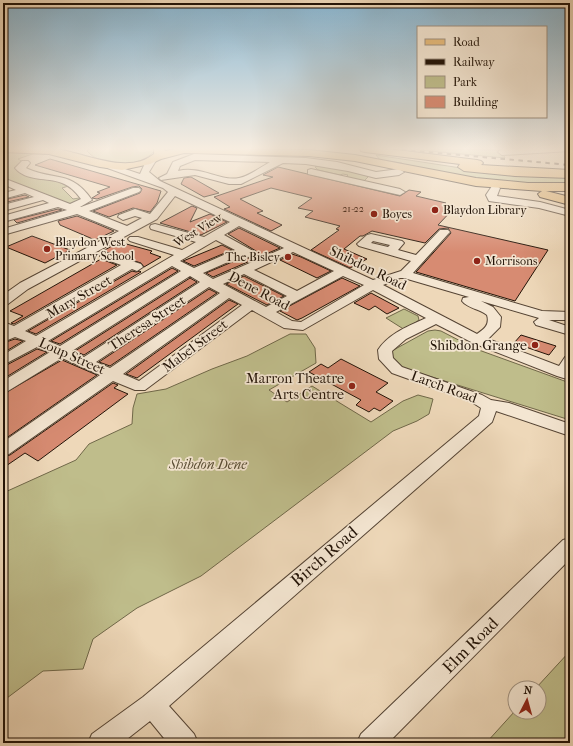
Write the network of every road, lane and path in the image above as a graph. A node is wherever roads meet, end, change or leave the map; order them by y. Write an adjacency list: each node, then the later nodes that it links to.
1 (8, 183): 11 (street)
2 (69, 183): 23 (street)
3 (157, 183): 13 (street, Shibdon Road)
4 (361, 183): 8 (street)
5 (379, 183): 8 (street)
6 (473, 183): 10 (main road)
7 (488, 183): 9 (main road)
8 (375, 186): 14 (street)
9 (570, 187)
10 (495, 188): 15 (main road); 25 (street)
11 (26, 190): 16 (street); 18 (street)
12 (136, 190): 23 (street)
13 (174, 192): 28 (street, Shibdon Road); 29 (street)
14 (400, 192)
15 (544, 194): 17 (main road); 20 (main road)
16 (3, 196)
17 (570, 196)
18 (44, 197): 21 (street); 22 (street)
19 (140, 201): 24 (street)
20 (570, 201)
21 (60, 203): 23 (street); 27 (street)
22 (3, 208)
23 (77, 210): 30 (street); 32 (street)
24 (135, 212): 26 (street); 29 (street)
25 (570, 213)
26 (123, 217)
27 (3, 219)
28 (238, 222): 33 (street, West View); 34 (street, Shibdon Road)
29 (153, 223): 32 (street); 33 (street)
30 (3, 232)
31 (444, 232): 39 (street)
32 (131, 235): 37 (street); 52 (street)
33 (210, 238): 35 (street); 37 (street, West View)
34 (292, 248): 41 (street, Theresa Street); 44 (street, Shibdon Road)
35 (245, 250): 41 (street); 46 (street)
36 (391, 251): 39 (street)
37 (183, 254): 40 (street, West View)
38 (106, 256): 42 (street)
39 (418, 259): 47 (street)
40 (171, 261): 45 (street, Mary Street); 46 (street, Dene Road)
41 (265, 261): 43 (street, Theresa Street)
42 (131, 265): 45 (street); 59 (street)
43 (245, 270): 48 (street, Theresa Street); 51 (street)
44 (343, 271): 49 (street, Shibdon Road); 51 (street)
45 (152, 272): 61 (street, Mary Street)
46 (191, 272): 48 (street, Dene Road); 62 (street)
47 (400, 277): 49 (street, Dene Road); 55 (street); 60 (street)
48 (210, 283): 50 (street, Dene Road); 65 (street, Theresa Street)
49 (378, 283): 54 (street, Dene Road); 56 (street, Shibdon Road)
50 (228, 293): 53 (street, Dene Road); 66 (street)
51 (297, 296): 54 (street)
52 (3, 301)
53 (250, 305): 54 (street, Dene Road); 68 (street, Mabel Street)
54 (265, 313)
55 (570, 316)
56 (435, 319): 60 (street, Shibdon Road); 70 (street, Larch Road)
57 (541, 322): 58 (street)
58 (570, 331)
59 (7, 332): 61 (street, Loup Street)
60 (478, 340): 67 (street, Shibdon Road)
61 (36, 341): 62 (street, Loup Street); 64 (street, Mary Street)
62 (61, 352): 65 (street, Loup Street); 69 (street)
63 (570, 360): 67 (street)
64 (3, 361)
65 (85, 363): 66 (street, Loup Street)
66 (112, 374): 68 (street, Loup Street); 72 (street)
67 (566, 374)
68 (140, 387)
69 (3, 388)
70 (487, 405): 71 (street, Larch Road); 74 (street, Birch Road)
71 (570, 430)
72 (3, 450)
73 (570, 546): 77 (street, Elm Road)
74 (152, 705): 75 (street, Birch Road); 76 (street)
75 (100, 743)
76 (185, 743)
77 (370, 743)

